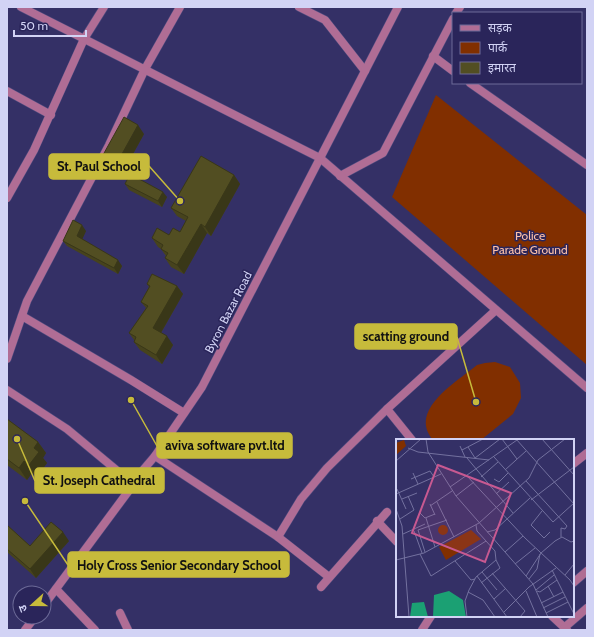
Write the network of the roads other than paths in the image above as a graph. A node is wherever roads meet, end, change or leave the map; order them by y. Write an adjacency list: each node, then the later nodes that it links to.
1 (21, 7): 7 (street)
2 (104, 7): 7 (street)
3 (180, 7): 9 (street)
4 (299, 7): 11 (street)
5 (398, 7): 11 (street, Byron Bazar Road)
6 (452, 21): 8 (street)
7 (84, 39): 9 (street); 14 (street)
8 (433, 56): 10 (street); 17 (street)
9 (145, 69): 15 (street); 20 (street)
10 (452, 70)
11 (365, 71): 15 (street, Byron Bazar Road)
12 (471, 84): 16 (street)
13 (7, 91): 14 (street)
14 (51, 115): 18 (street)
15 (320, 158): 17 (street); 25 (street, Byron Bazar Road)
16 (587, 165)
17 (340, 176): 19 (street)
18 (7, 198)
19 (496, 310): 22 (street); 24 (street)
20 (22, 316): 21 (street); 25 (street)
21 (7, 359)
22 (587, 388)
23 (7, 390): 30 (street)
24 (387, 409): 26 (street); 33 (street)
25 (184, 414): 28 (street, Byron Bazar Road)
26 (411, 439)
27 (587, 453): 29 (street)
28 (155, 456): 30 (street, Byron Bazar Road); 33 (street)
29 (574, 463)
30 (132, 483): 39 (street, Byron Bazar Road)
31 (387, 512): 32 (street)
32 (378, 522): 34 (street); 36 (street)
33 (278, 537): 36 (street)
34 (396, 541)
35 (587, 571): 37 (street)
36 (329, 577): 38 (street)
37 (574, 582)
38 (321, 587)
39 (56, 589): 40 (street, Byron Bazar Road); 46 (street)
40 (52, 594)
41 (587, 608): 45 (street)
42 (120, 613): 47 (street)
43 (430, 617): 48 (street)
44 (553, 617): 45 (street)
45 (566, 628)
46 (95, 630)
47 (128, 630)
48 (422, 630)

